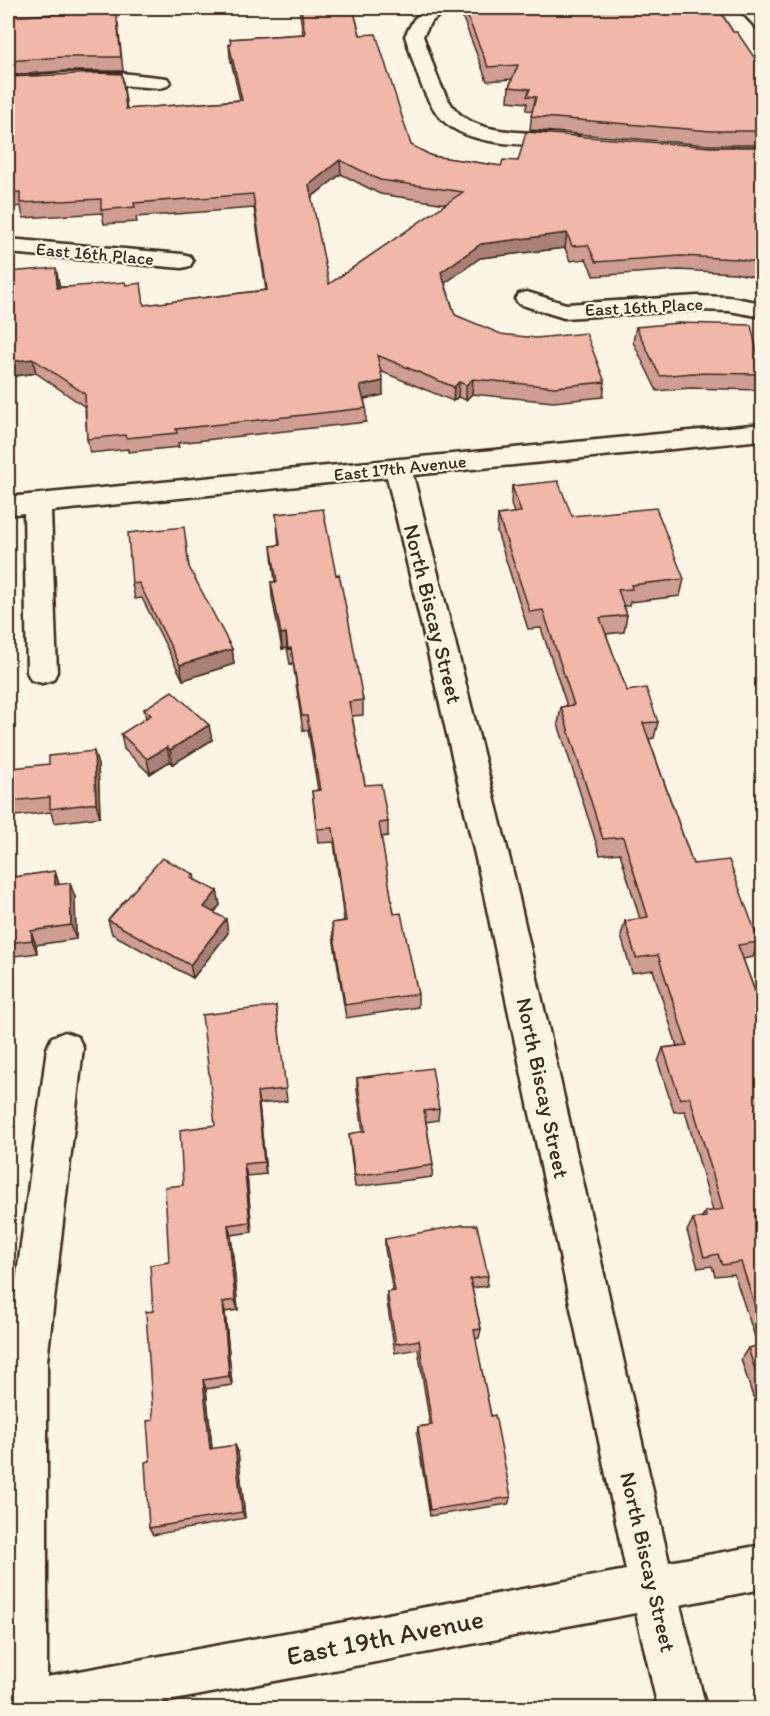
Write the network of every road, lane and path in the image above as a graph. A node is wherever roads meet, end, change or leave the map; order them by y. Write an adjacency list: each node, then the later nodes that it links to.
1 (747, 8): 3 (street)
2 (429, 9): 6 (street)
3 (762, 22)
4 (160, 82): 5 (street)
5 (8, 83)
6 (591, 142)
7 (8, 246): 8 (street, East 16th Place)
8 (182, 261)
9 (527, 299): 10 (street, East 16th Place)
10 (762, 310)
11 (762, 432): 12 (street, East 17th Avenue)
12 (398, 468): 13 (street, East 17th Avenue); 18 (street, North Biscay Street)
13 (37, 503): 14 (street, East 17th Avenue); 15 (street)
14 (8, 506)
15 (42, 672)
16 (65, 1048): 19 (street)
17 (762, 1567): 18 (street, East 19th Avenue)
18 (652, 1586): 19 (street, East 19th Avenue); 20 (street, North Biscay Street)
19 (18, 1707)
20 (682, 1708)

